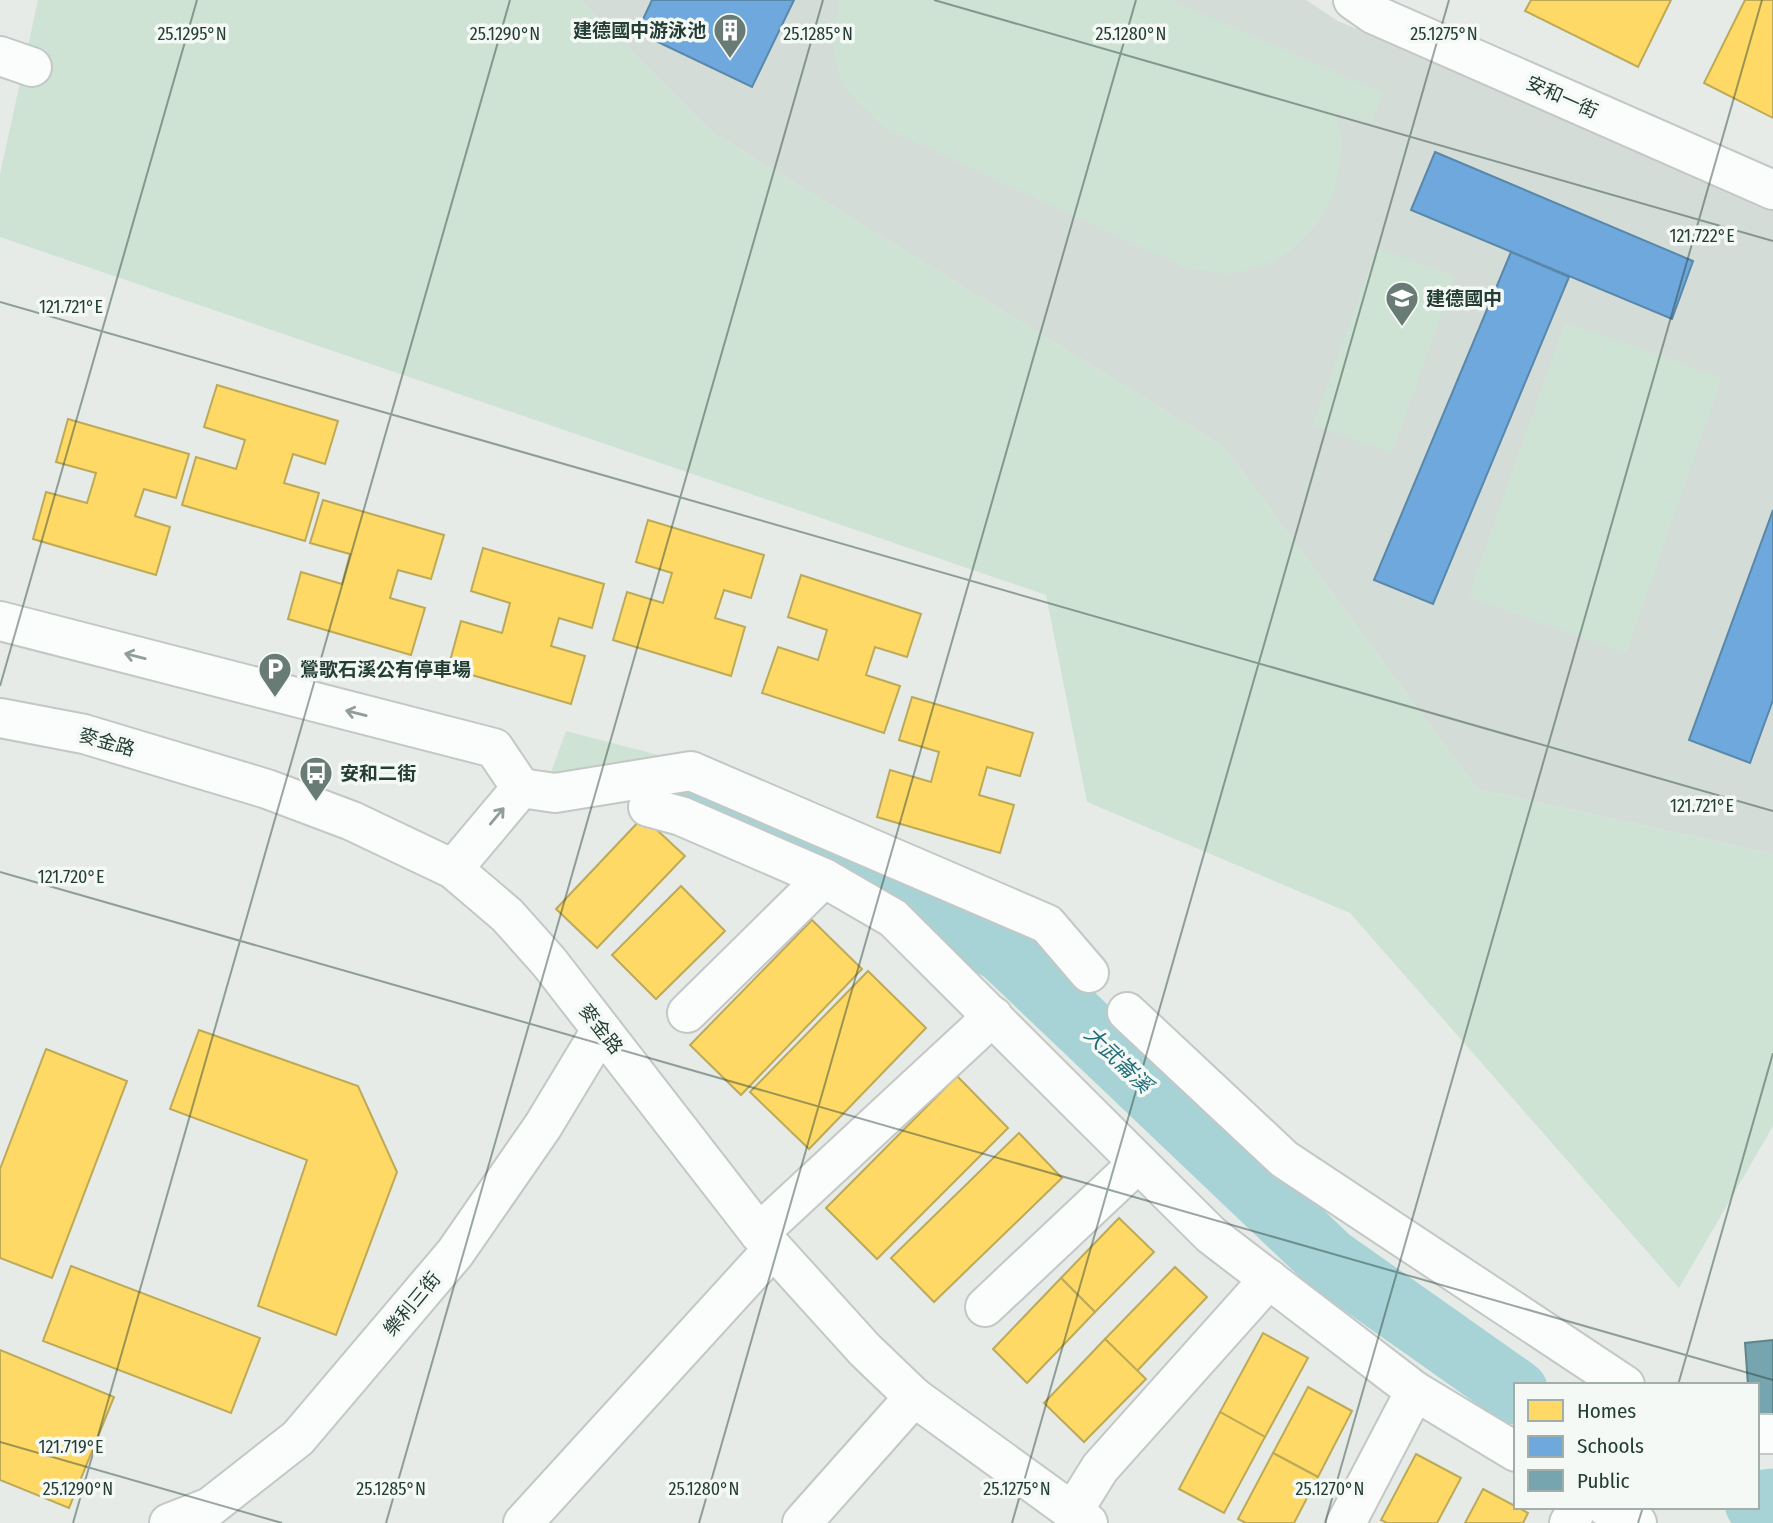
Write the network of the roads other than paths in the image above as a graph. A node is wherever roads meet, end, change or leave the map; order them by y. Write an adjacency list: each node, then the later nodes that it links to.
1 (1353, 0): 2 (street, 安和一街)
2 (1773, 190)
3 (0, 621): 5 (street, one-way to 3)
4 (0, 718): 7 (street, 麥金路)
5 (521, 788): 7 (street, one-way to 5); 9 (street)
6 (648, 807): 8 (street)
7 (453, 869): 13 (street, 麥金路)
8 (824, 878): 11 (street); 12 (street)
9 (1088, 973)
10 (1127, 1012): 18 (street)
11 (687, 1013)
12 (993, 1016): 14 (street); 15 (street)
13 (601, 1030): 15 (street, 麥金路); 24 (street, 樂利三街)
14 (1138, 1163): 16 (street); 17 (street)
15 (766, 1241): 20 (street, 麥金路); 25 (street)
16 (1269, 1279): 19 (street); 23 (street)
17 (985, 1307)
18 (1622, 1383)
19 (1415, 1391): 21 (street); 27 (street)
20 (914, 1397): 23 (street, 麥金路); 26 (street)
21 (1514, 1451)
22 (1610, 1509): 28 (street)
23 (1079, 1518)
24 (169, 1523)
25 (523, 1523)
26 (802, 1523)
27 (1346, 1523)
28 (1637, 1523)

